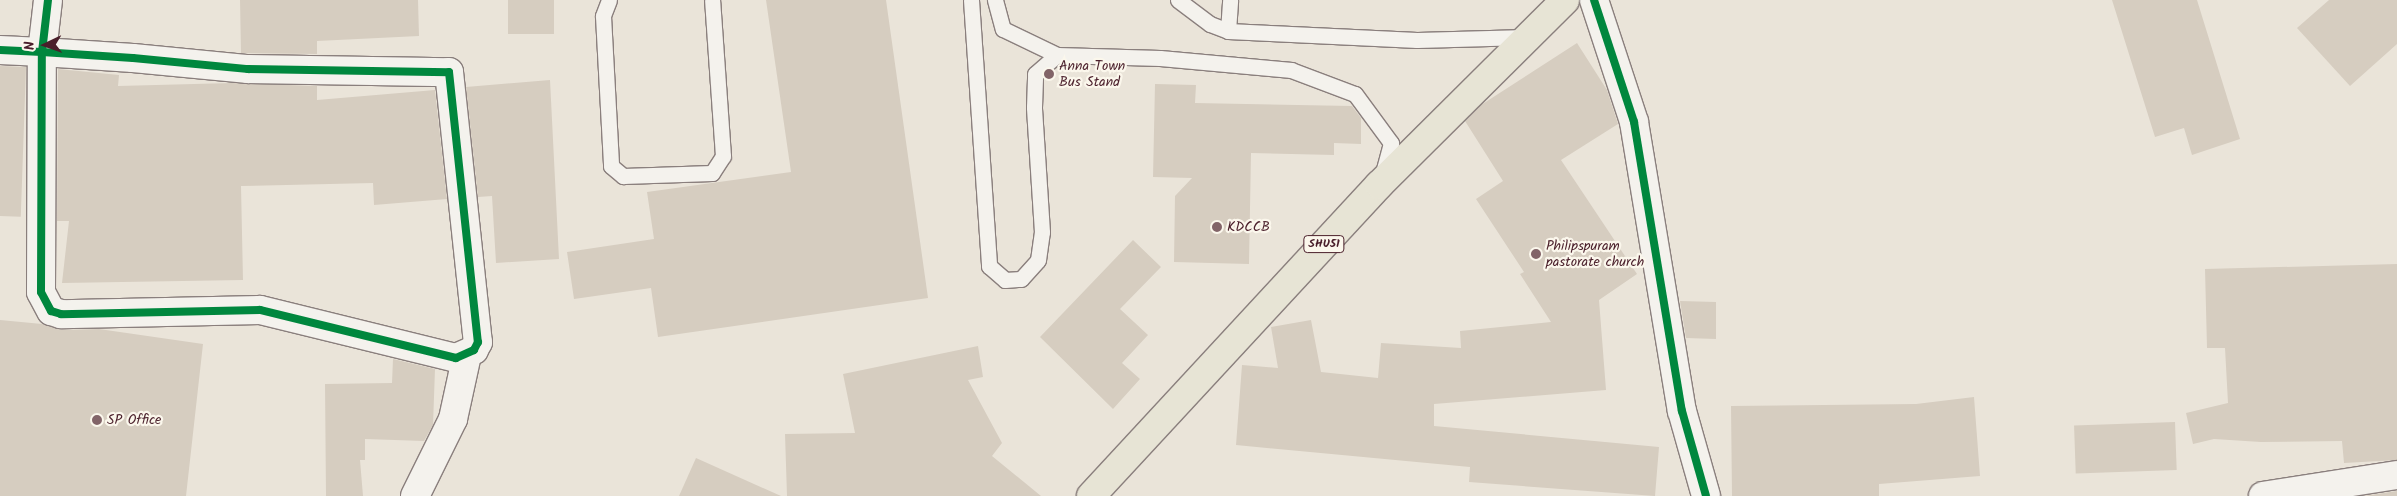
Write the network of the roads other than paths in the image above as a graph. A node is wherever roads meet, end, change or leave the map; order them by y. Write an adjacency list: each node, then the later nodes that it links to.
1 (48, 0): 13 (street)
2 (609, 0): 3 (lane)
3 (712, 0)
4 (971, 0): 14 (lane)
5 (995, 0): 14 (lane)
6 (1178, 0): 10 (lane)
7 (1230, 0): 10 (lane)
8 (1564, 0): 11 (main road, SHU51)
9 (1594, 0): 20 (street)
10 (1228, 31): 11 (lane)
11 (1526, 37): 15 (main road, SHU51)
12 (0, 50): 13 (street)
13 (42, 52): 16 (street); 16 (street)
14 (1057, 55): 15 (lane)
15 (1379, 185): 19 (main road, SHU51)
16 (467, 355): 18 (street)
17 (2397, 475): 21 (street)
18 (415, 496)
19 (1091, 496)
20 (1706, 496)
21 (2263, 496)

